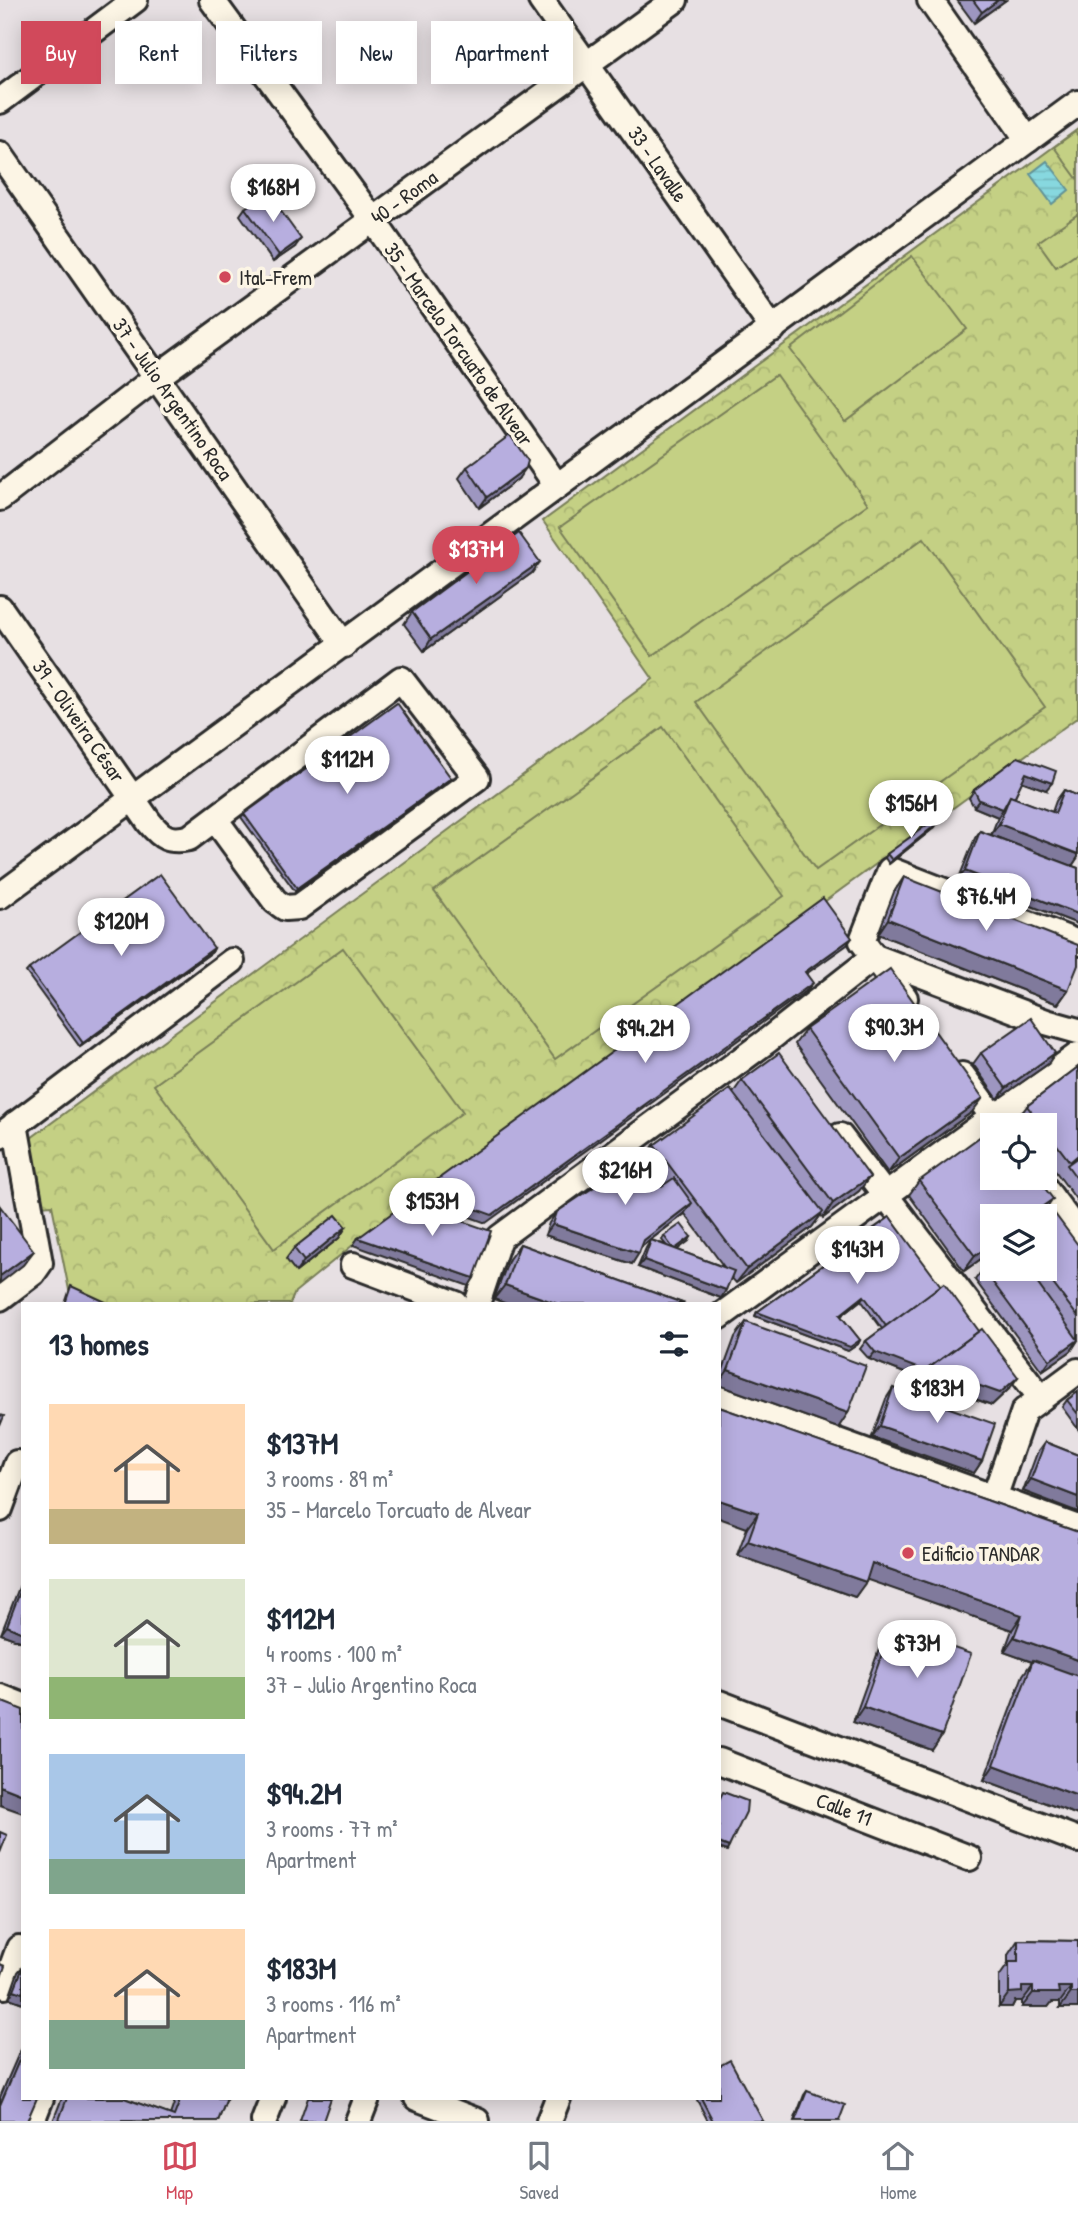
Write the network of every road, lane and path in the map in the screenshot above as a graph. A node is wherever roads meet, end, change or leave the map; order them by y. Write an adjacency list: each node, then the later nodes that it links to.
1 (135, 0): 7 (street)
2 (212, 0): 11 (street, 35 - Marcelo Torcuato de Alvear)
3 (541, 0): 6 (street, 33 - Lavalle)
4 (675, 0): 6 (street, 40 - Roma)
5 (930, 0): 9 (street)
6 (588, 64): 11 (street, 40 - Roma); 12 (street, 33 - Lavalle)
7 (0, 101)
8 (1078, 103): 9 (street)
9 (1028, 140): 12 (street)
10 (0, 154): 13 (street, 37 - Julio Argentino Roca)
11 (373, 220): 13 (street, 40 - Roma); 14 (street, 35 - Marcelo Torcuato de Alvear)
12 (773, 329): 14 (street)
13 (158, 376): 15 (street, 40 - Roma); 17 (street, 37 - Julio Argentino Roca)
14 (557, 486): 17 (street)
15 (0, 498)
16 (0, 608): 18 (street, 39 - Oliveira César)
17 (344, 645): 18 (street)
18 (134, 800): 19 (street, 39 - Oliveira César); 20 (street)
19 (215, 820): 19 (street)
20 (0, 896)
21 (1078, 943): 22 (street)
22 (874, 957): 24 (street); 25 (street); 26 (street)
23 (232, 961): 33 (street)
24 (921, 1020)
25 (1078, 1031)
26 (768, 1040): 29 (street); 38 (street)
27 (945, 1052): 30 (street)
28 (1078, 1055): 31 (street)
29 (785, 1062)
30 (990, 1113)
31 (1004, 1113)
32 (826, 1117): 36 (street)
33 (8, 1130): 42 (street)
34 (980, 1130): 36 (street)
35 (1047, 1190): 37 (street)
36 (883, 1194): 45 (street); 47 (street)
37 (1078, 1233)
38 (499, 1238): 39 (street); 44 (street)
39 (525, 1247)
40 (353, 1265): 41 (street)
41 (413, 1296): 43 (street)
42 (0, 1298)
43 (445, 1302)
44 (478, 1302)
45 (721, 1316)
46 (1078, 1371): 47 (street)
47 (1041, 1398): 50 (street)
48 (721, 1399): 50 (street)
49 (13, 1462): 51 (street)
50 (994, 1498): 52 (street)
51 (0, 1509)
52 (1078, 1528)
53 (721, 1704): 55 (street)
54 (721, 1762): 56 (street, Calle 11)
55 (1078, 1840)
56 (969, 1858)
57 (14, 1946): 58 (street)
58 (5, 1986)
59 (40, 2100): 64 (street)
60 (272, 2100): 65 (street)
61 (366, 2100): 66 (street)
62 (422, 2100): 67 (street)
63 (557, 2100): 68 (street)
64 (32, 2121)
65 (264, 2121)
66 (358, 2121)
67 (477, 2121)
68 (549, 2121)

